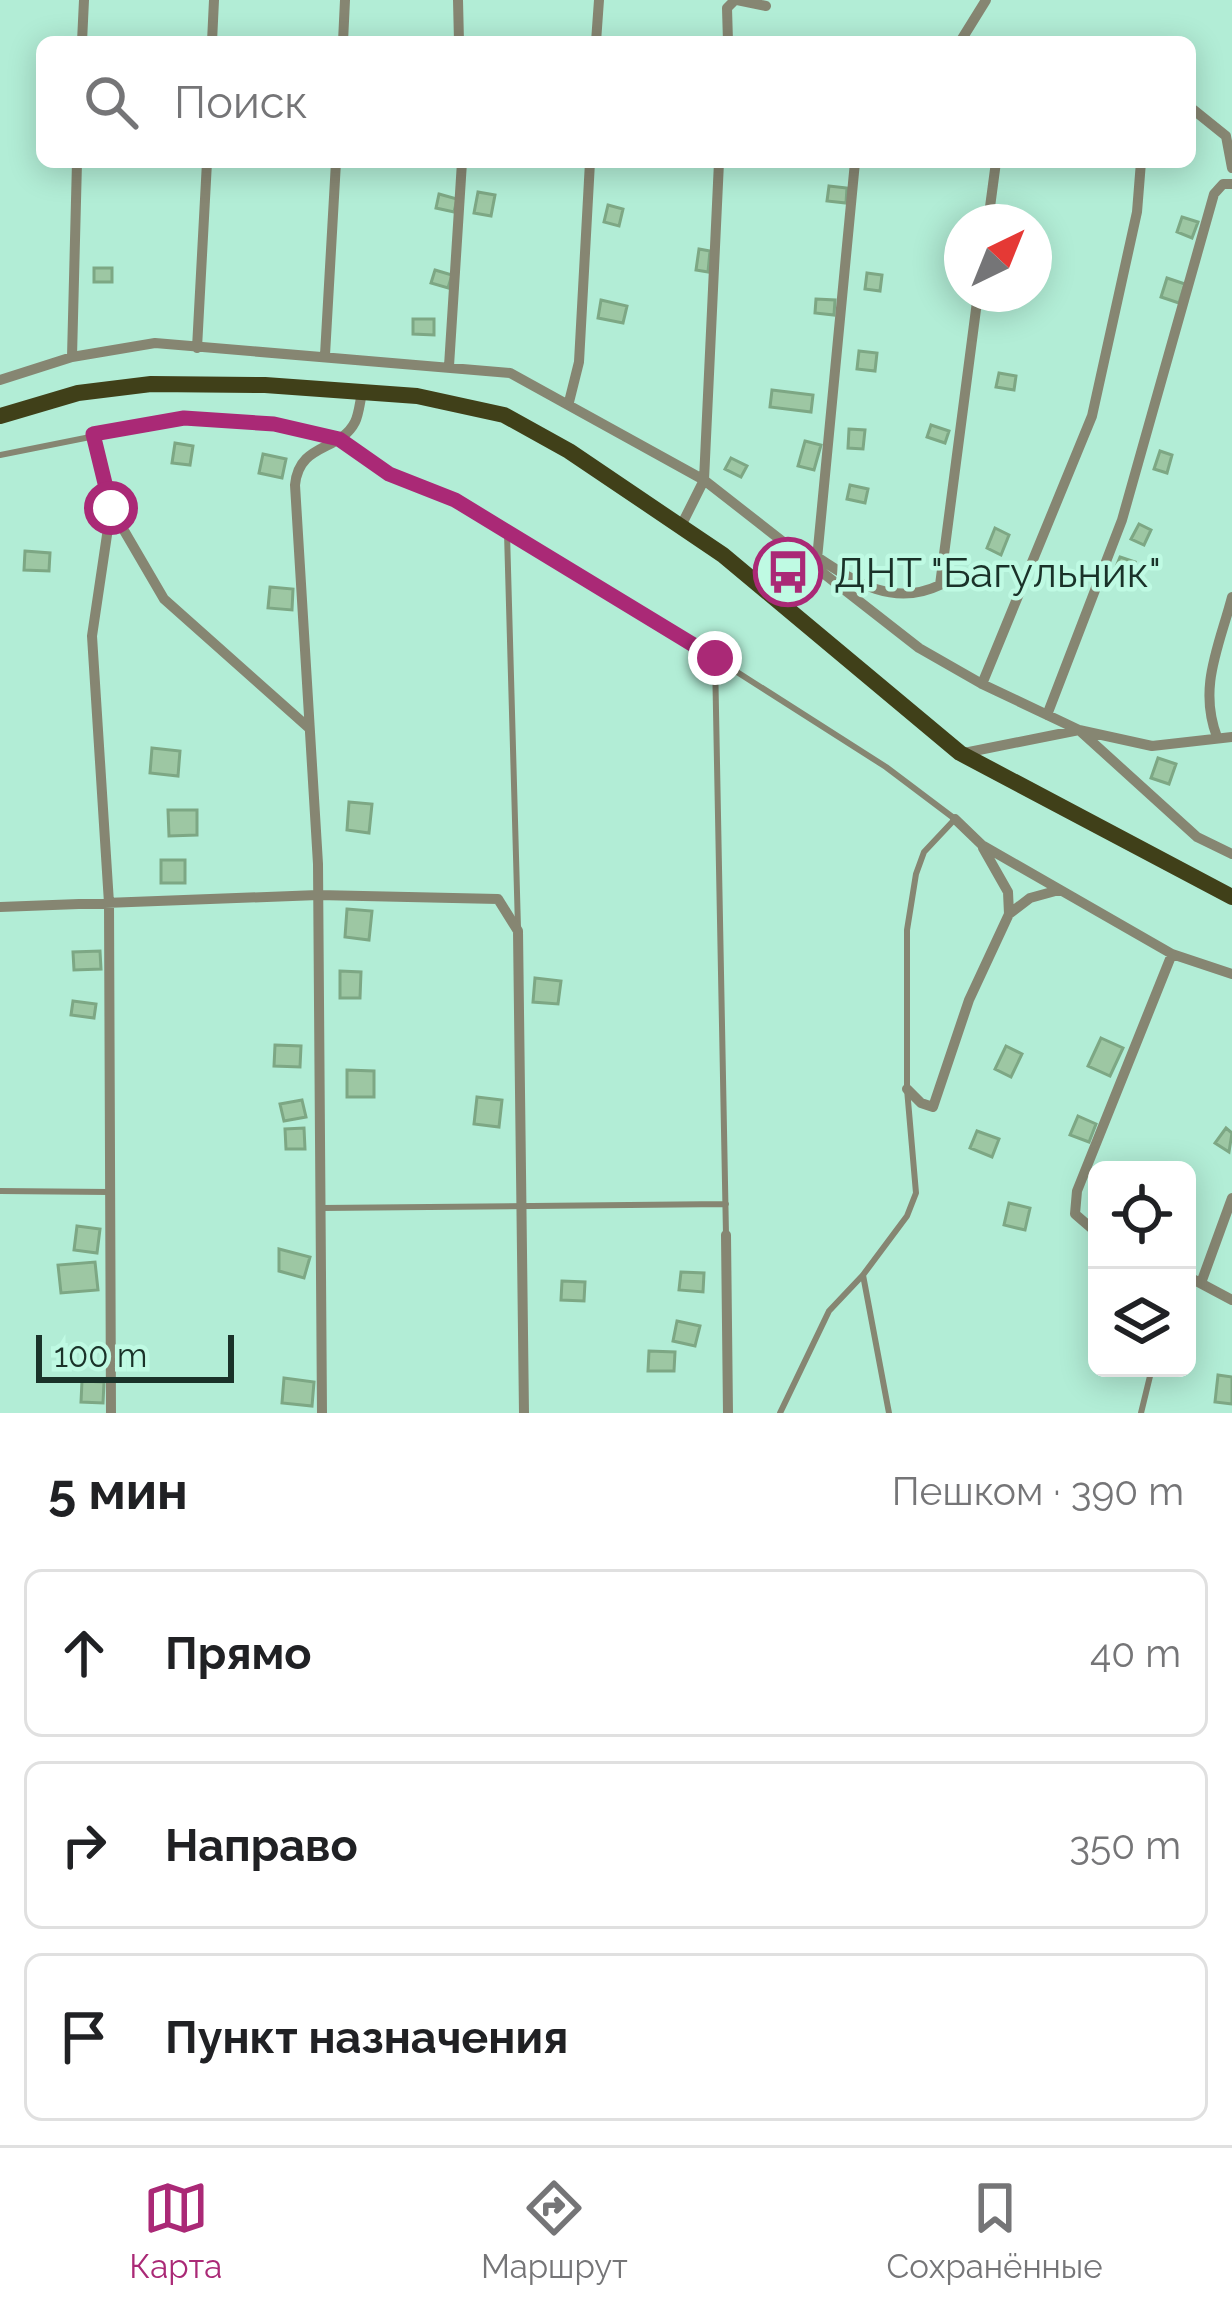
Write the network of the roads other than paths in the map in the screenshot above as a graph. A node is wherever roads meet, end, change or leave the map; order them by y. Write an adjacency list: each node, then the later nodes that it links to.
1 (84, 0): 9 (street)
2 (214, 0): 10 (street)
3 (345, 0): 11 (street)
4 (458, 0): 12 (street)
5 (599, 0): 13 (street)
6 (736, 0): 8 (street); 14 (street)
7 (986, 0): 15 (street)
8 (766, 6)
9 (82, 36)
10 (212, 36)
11 (343, 36)
12 (459, 36)
13 (596, 36)
14 (728, 36)
15 (964, 36)
16 (1196, 111): 26 (street)
17 (77, 168): 32 (street)
18 (207, 168): 30 (street)
19 (336, 168): 31 (street)
20 (462, 168): 33 (street)
21 (590, 168): 36 (street)
22 (719, 168): 41 (street)
23 (854, 168): 45 (street)
24 (995, 168): 28 (street)
25 (1141, 168): 48 (street)
26 (1232, 168)
27 (1232, 184): 49 (street)
28 (990, 204)
29 (976, 312): 45 (street)
30 (197, 348): 31 (street); 32 (street)
31 (325, 356): 33 (street)
32 (72, 357): 34 (street)
33 (449, 366): 36 (street)
34 (0, 380)
35 (362, 392): 37 (main road); 39 (street); 43 (main road)
36 (569, 402): 41 (street)
37 (0, 416)
38 (93, 434): 39 (lane); 40 (lane); 42 (street)
39 (339, 439): 44 (lane); 50 (street)
40 (0, 455)
41 (704, 480): 43 (street); 45 (street)
42 (111, 508): 50 (street); 61 (street)
43 (681, 526): 54 (main road)
44 (507, 531): 47 (lane); 64 (lane)
45 (817, 563): 48 (street)
46 (1232, 597): 52 (street)
47 (715, 658): 55 (lane); 73 (lane)
48 (982, 685): 49 (street)
49 (1047, 715): 51 (street)
50 (309, 728): 59 (street)
51 (1079, 730): 52 (street); 54 (street); 57 (street)
52 (1217, 736): 53 (street)
53 (1232, 737)
54 (960, 753): 60 (main road)
55 (955, 819): 56 (street); 67 (lane)
56 (982, 845): 58 (street); 63 (street)
57 (1232, 854)
58 (1060, 890): 63 (street); 65 (street)
59 (318, 895): 61 (street); 64 (street); 75 (street)
60 (1232, 897)
61 (109, 903): 62 (street); 71 (street)
62 (0, 907)
63 (1009, 914): 67 (street)
64 (518, 931): 74 (street)
65 (1172, 953): 66 (street); 68 (street)
66 (1232, 974)
67 (908, 1089): 78 (lane)
68 (1089, 1161)
69 (1088, 1163): 76 (street)
70 (0, 1191): 71 (lane)
71 (110, 1192): 83 (street)
72 (1232, 1198): 80 (street)
73 (725, 1204): 74 (lane); 77 (lane)
74 (522, 1206): 75 (lane); 85 (street)
75 (320, 1208): 84 (street)
76 (1088, 1225)
77 (726, 1234): 86 (street)
78 (863, 1275): 87 (lane); 88 (lane)
79 (1196, 1280): 80 (street)
80 (1201, 1283): 81 (street)
81 (1232, 1300)
82 (1150, 1377): 89 (lane)
83 (111, 1413)
84 (322, 1413)
85 (524, 1413)
86 (728, 1413)
87 (780, 1413)
88 (889, 1413)
89 (1141, 1413)

